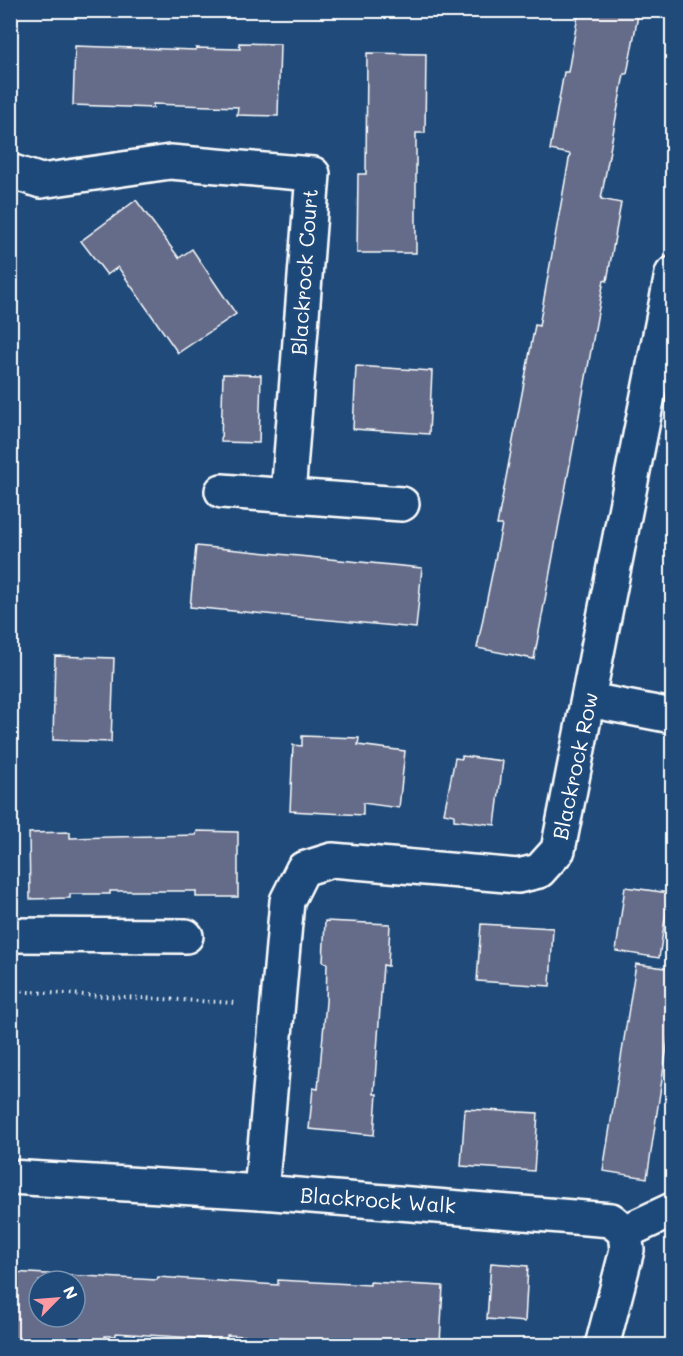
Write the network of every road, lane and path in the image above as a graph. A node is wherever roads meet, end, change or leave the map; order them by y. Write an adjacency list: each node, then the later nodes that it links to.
1 (10, 171): 4 (street, Blackrock Court)
2 (672, 274): 6 (street, Blackrock Row)
3 (222, 491): 4 (street)
4 (288, 495): 5 (street)
5 (402, 504)
6 (589, 700): 7 (street); 11 (street, Blackrock Row)
7 (672, 717)
8 (10, 935): 9 (street)
9 (186, 936)
10 (10, 992): 11 (path)
11 (278, 1005): 13 (street, Blackrock Row)
12 (10, 1177): 13 (street, Blackrock Walk)
13 (261, 1192): 15 (street, Blackrock Walk)
14 (672, 1210): 15 (street)
15 (625, 1232): 16 (street)
16 (602, 1346)

